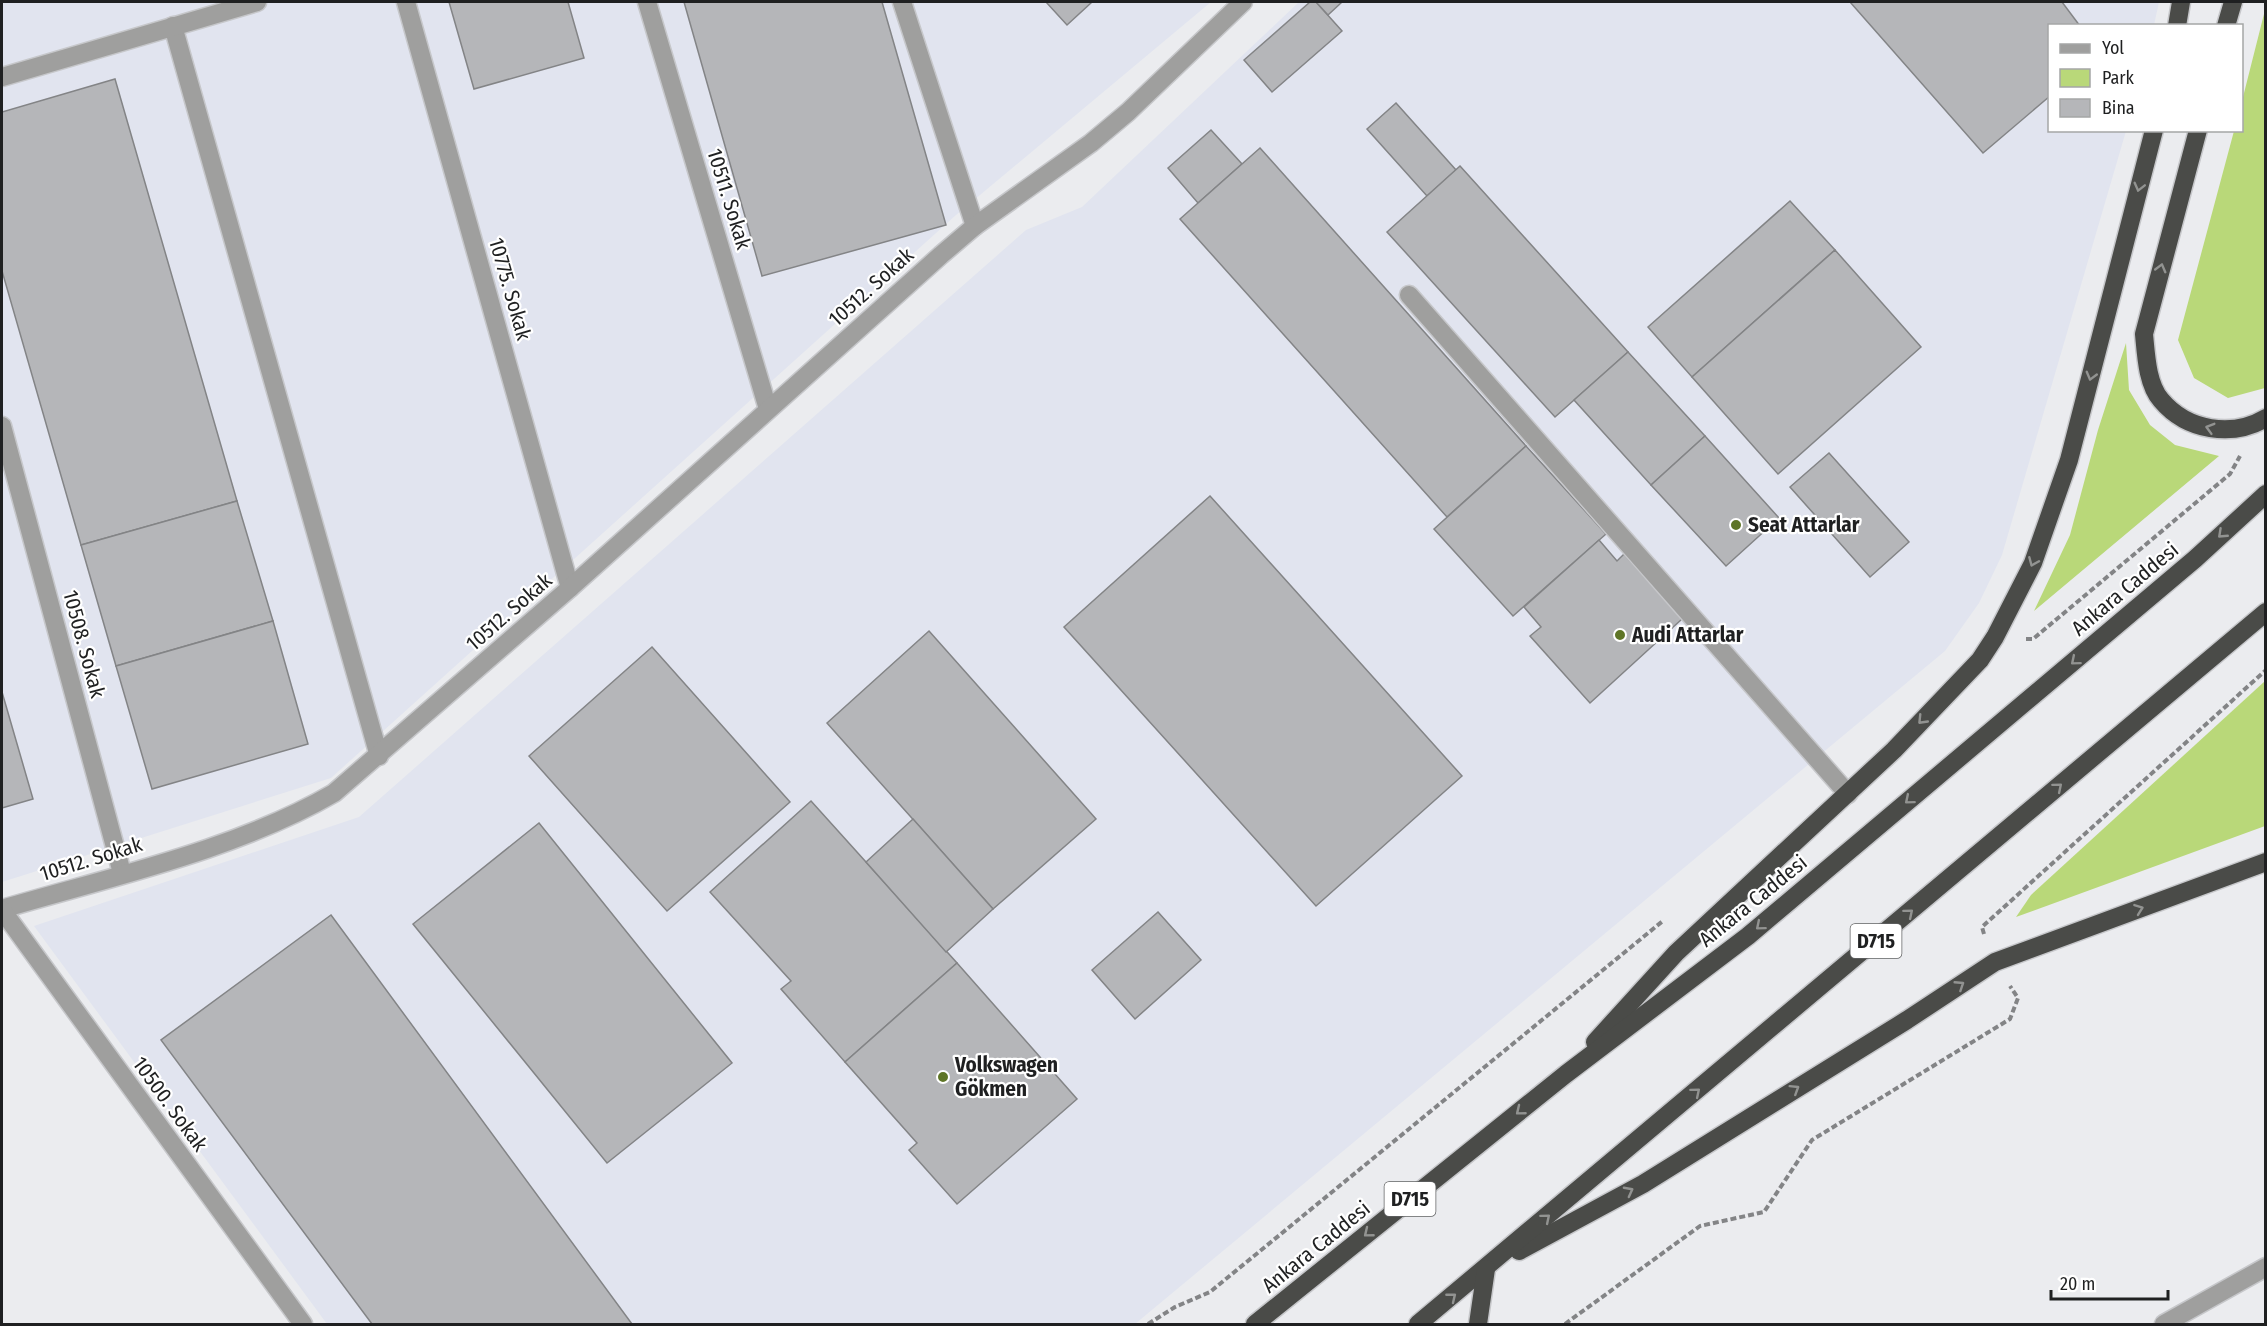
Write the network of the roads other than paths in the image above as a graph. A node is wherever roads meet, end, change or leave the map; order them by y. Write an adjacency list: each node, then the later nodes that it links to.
1 (258, 2): 10 (street)
2 (406, 2): 20 (street, 10775. Sokak)
3 (647, 2): 16 (street, 10511. Sokak)
4 (902, 2): 14 (street)
5 (1243, 2): 14 (street, 10512. Sokak)
6 (2181, 2): 8 (highway)
7 (2233, 2): 9 (highway)
8 (2177, 24)
9 (2227, 24)
10 (173, 26): 11 (street); 22 (street)
11 (2, 77)
12 (2153, 132): 23 (highway, one-way to 23)
13 (2197, 132): 17 (highway, one-way to 13)
14 (975, 226): 16 (street, 10512. Sokak)
15 (1408, 295): 23 (street)
16 (768, 409): 20 (street, 10512. Sokak)
17 (2265, 418)
18 (2, 426): 25 (street, 10508. Sokak)
19 (2265, 494): 27 (highway, Ankara Caddesi / D715, one-way to 27)
20 (570, 588): 22 (street, 10512. Sokak)
21 (2265, 612): 29 (highway, D715, one-way to 21)
22 (379, 756): 25 (street, 10512. Sokak)
23 (1848, 794): 27 (highway)
24 (2265, 862): 29 (highway, one-way to 24)
25 (122, 873): 26 (street, 10512. Sokak)
26 (2, 909): 30 (street, 10500. Sokak)
27 (1566, 1074): 31 (highway, Ankara Caddesi / D715, one-way to 31)
28 (2265, 1267): 34 (street)
29 (1486, 1269): 32 (highway, D715, one-way to 29); 33 (highway)
30 (303, 1324)
31 (1255, 1324)
32 (1418, 1324)
33 (1478, 1324)
34 (2164, 1324)

